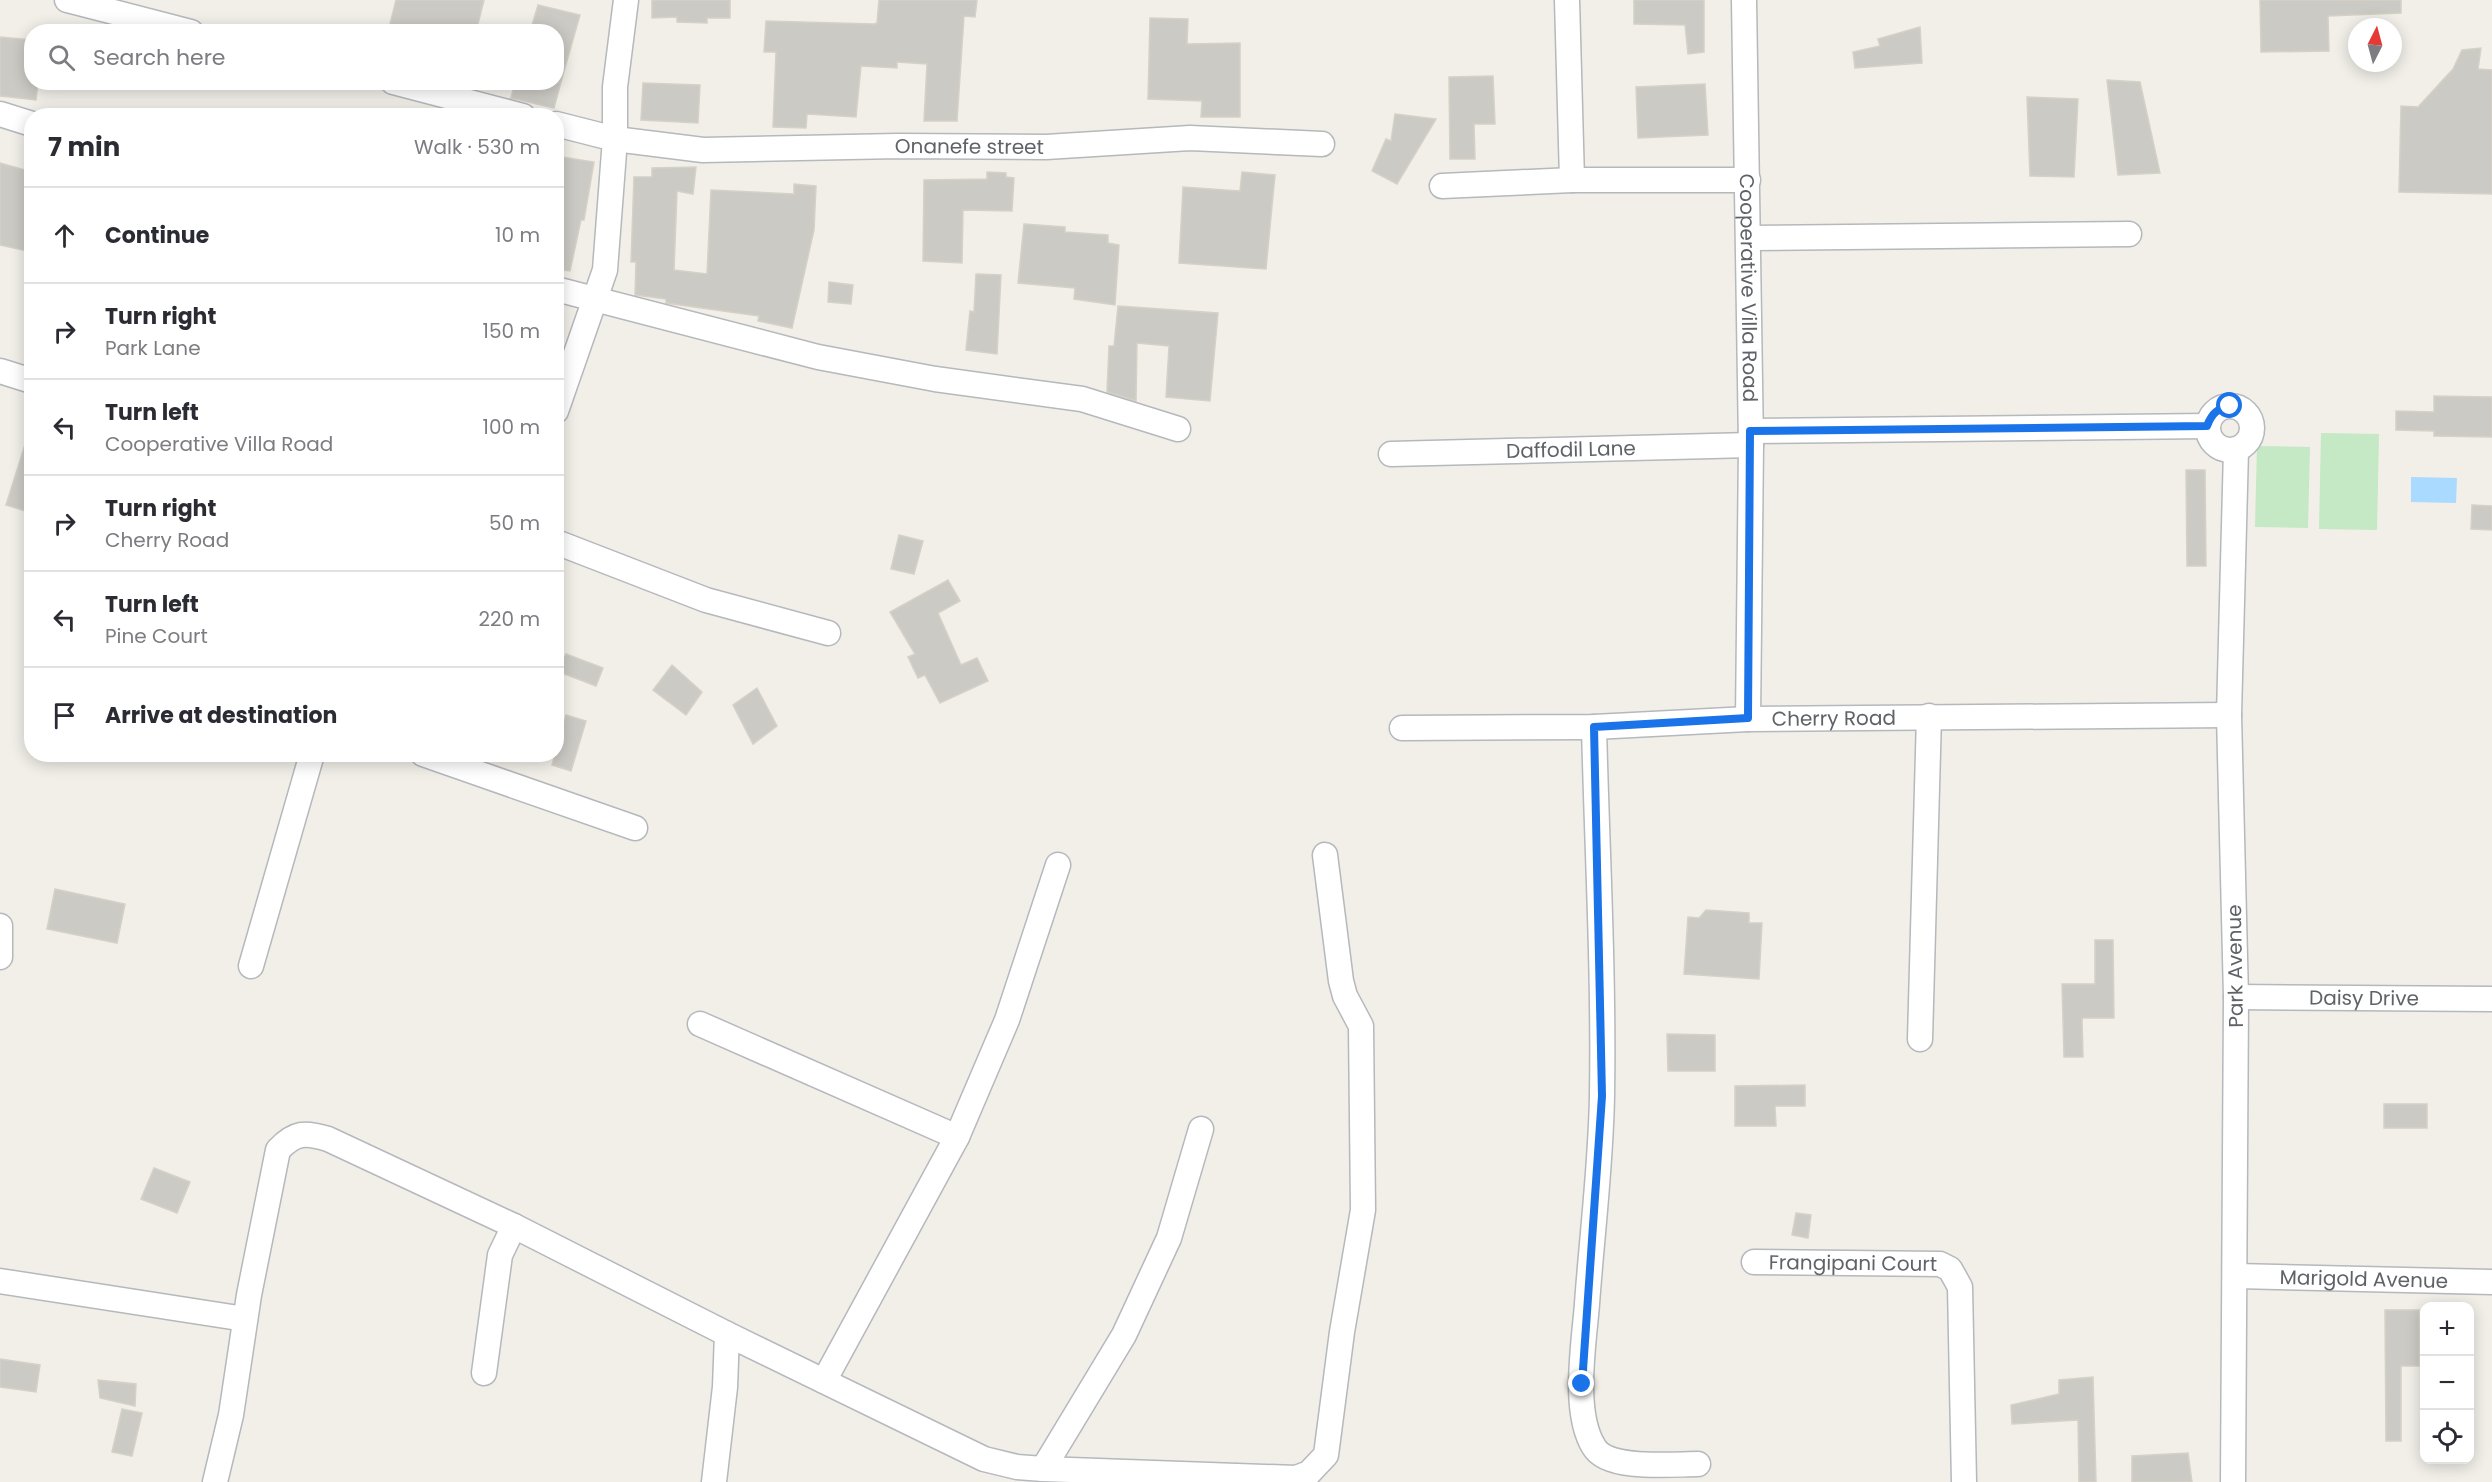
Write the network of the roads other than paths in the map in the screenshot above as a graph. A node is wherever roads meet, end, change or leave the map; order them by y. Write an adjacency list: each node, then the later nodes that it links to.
1 (67, 0): 5 (street)
2 (626, 0): 11 (street)
3 (1567, 0): 13 (street)
4 (1744, 0): 14 (street, Cooperative Villa Road)
5 (160, 24)
6 (424, 90): 7 (street)
7 (492, 108)
8 (0, 114): 9 (street)
9 (24, 122)
10 (564, 126): 11 (street, Onanefe street)
11 (615, 139): 12 (street, Onanefe street); 19 (street)
12 (1322, 144)
13 (1572, 180): 14 (street); 15 (street)
14 (1748, 180): 17 (street, Cooperative Villa Road)
15 (1442, 186)
16 (2129, 234): 17 (street)
17 (1749, 238): 25 (street, Cooperative Villa Road)
18 (564, 292): 19 (street)
19 (594, 301): 22 (street); 24 (street)
20 (0, 371): 21 (street)
21 (24, 378)
22 (564, 388)
23 (2207, 426): 25 (street, Daffodil Lane); 26 (street); 26 (street)
24 (1178, 429)
25 (1751, 438): 27 (street, Daffodil Lane); 32 (street, Cooperative Villa Road)
26 (2236, 450): 30 (street, Park Avenue)
27 (1391, 454)
28 (564, 545): 29 (street)
29 (828, 633)
30 (2229, 715): 31 (street, Cherry Road); 43 (street, Park Avenue)
31 (1929, 716): 32 (street, Cherry Road); 46 (street)
32 (1748, 718): 33 (street, Cherry Road)
33 (1594, 727): 34 (street, Cherry Road); 58 (street)
34 (1402, 728)
35 (310, 762): 42 (street)
36 (467, 762): 37 (street)
37 (635, 828)
38 (1325, 855): 59 (street)
39 (1058, 865): 48 (street)
40 (0, 926): 41 (street)
41 (0, 957)
42 (251, 966)
43 (2236, 997): 44 (street, Daisy Drive); 51 (street, Park Avenue)
44 (2492, 999)
45 (700, 1024): 48 (street)
46 (1920, 1039)
47 (1201, 1129): 59 (street)
48 (957, 1137): 57 (street)
49 (514, 1226): 54 (street); 55 (street); 56 (street)
50 (1754, 1262): 62 (street, Frangipani Court)
51 (2236, 1276): 53 (street, Marigold Avenue); 63 (street, Park Avenue)
52 (0, 1281): 54 (street)
53 (2492, 1282)
54 (245, 1319): 60 (street)
55 (727, 1334): 57 (street); 61 (street)
56 (484, 1373)
57 (825, 1381): 59 (street)
58 (1698, 1464)
59 (1043, 1469)
60 (215, 1482)
61 (714, 1482)
62 (1964, 1482)
63 (2233, 1482)

